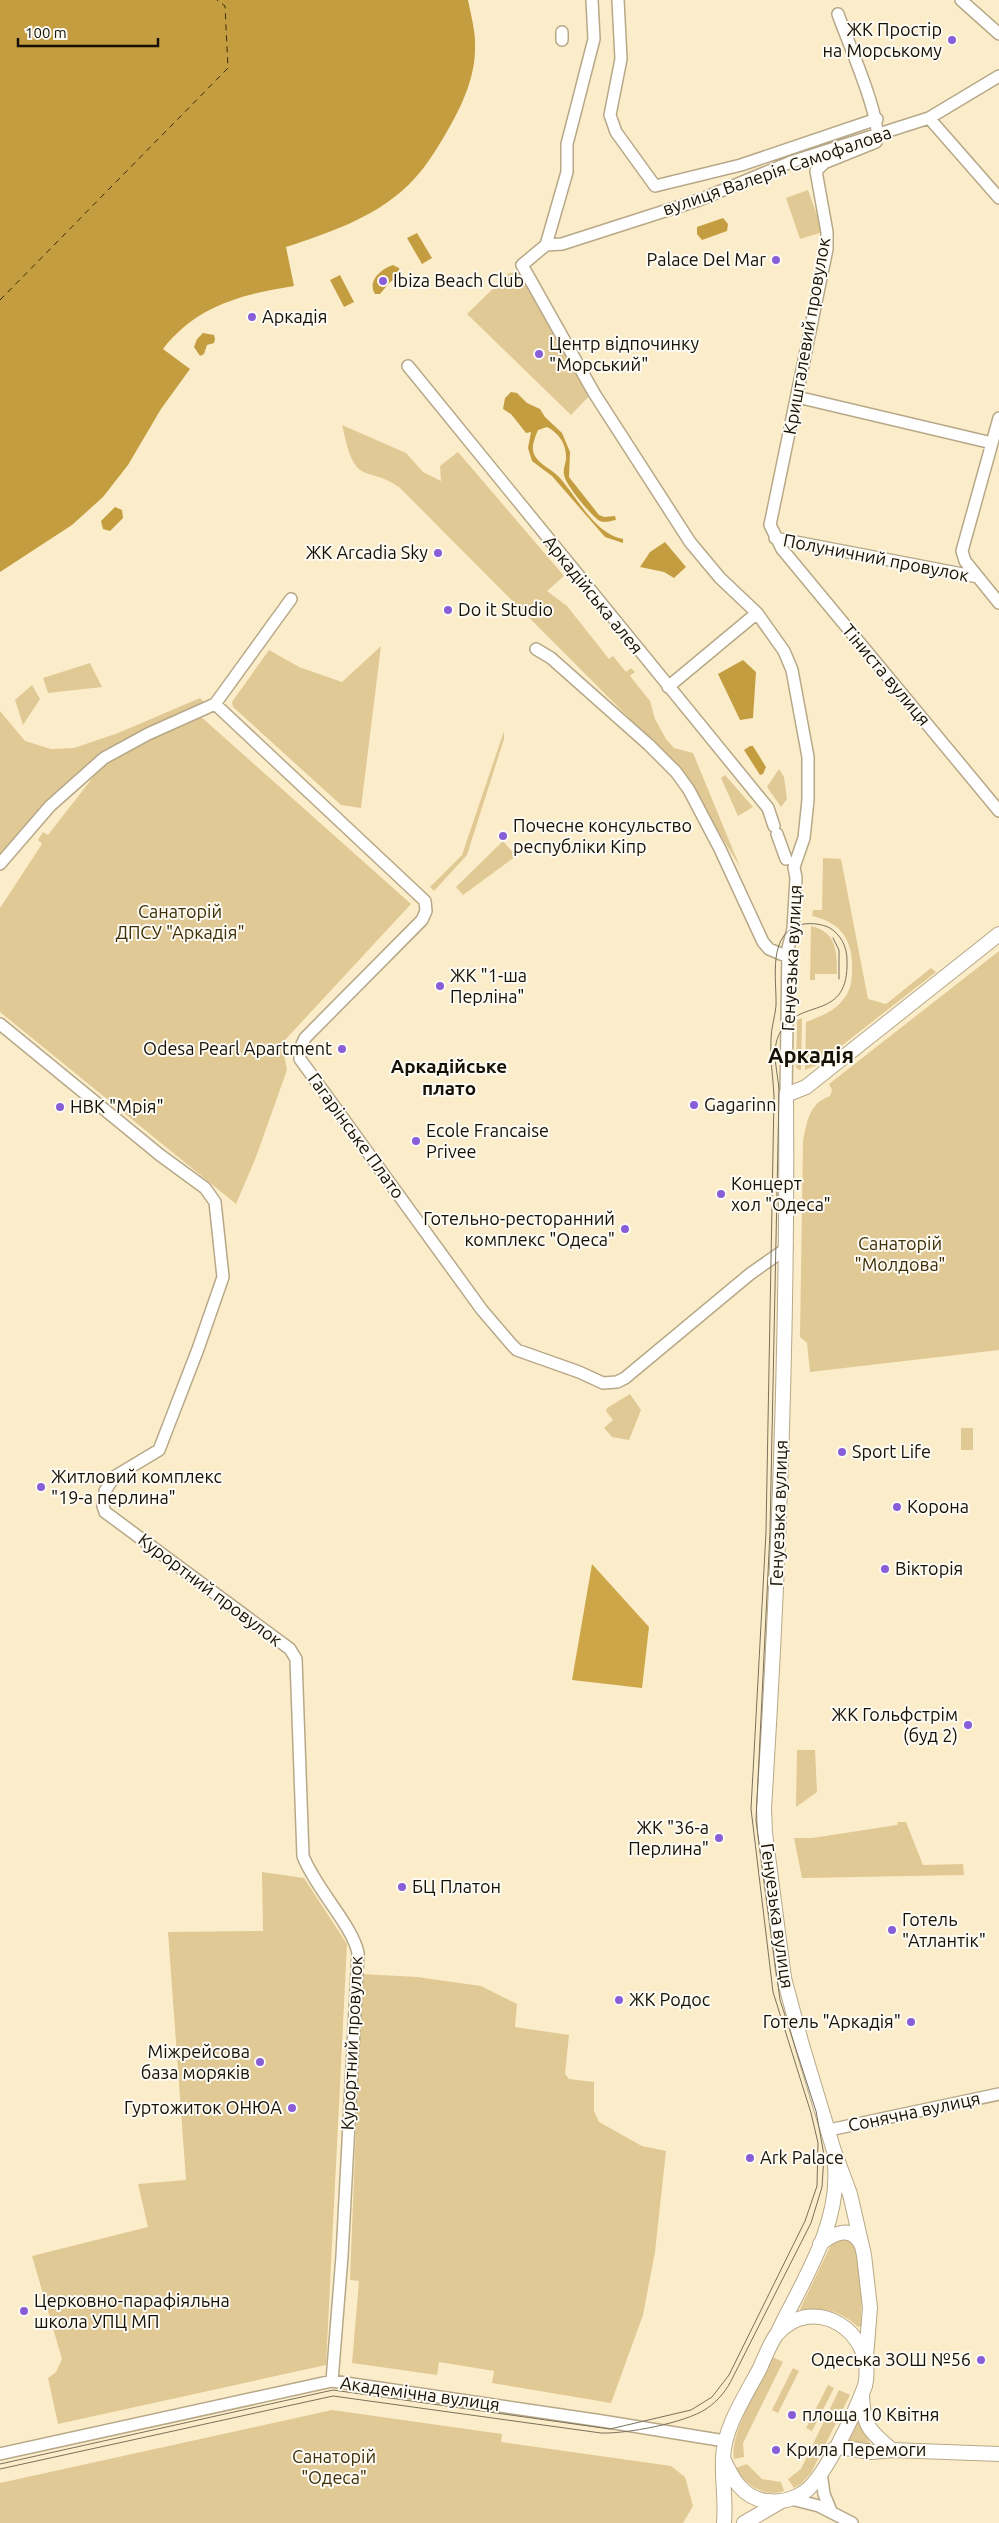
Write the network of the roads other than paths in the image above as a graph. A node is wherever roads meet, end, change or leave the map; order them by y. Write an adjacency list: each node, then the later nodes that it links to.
1 (592, 0): 11 (street)
2 (618, 0): 8 (street)
3 (961, 0): 5 (street)
4 (838, 14): 8 (street)
5 (999, 34)
6 (999, 76): 7 (street, вулиця Валерія Самофалова)
7 (929, 118): 9 (street, вулиця Валерія Самофалова); 10 (street)
8 (877, 119): 9 (street)
9 (877, 139): 11 (street, вулиця Валерія Самофалова); 13 (street, Кришталевий провулок)
10 (999, 198)
11 (546, 245): 20 (street)
12 (408, 366): 22 (street, Аркадійська алея)
13 (797, 397): 15 (street); 16 (street, Кришталевий провулок)
14 (999, 418): 15 (street)
15 (992, 443): 17 (street)
16 (775, 538): 17 (street, Полуничний провулок); 24 (street, Тіниста вулиця)
17 (978, 577): 19 (street)
18 (291, 599): 23 (street)
19 (999, 603)
20 (757, 613): 22 (street); 25 (street)
21 (536, 650): 28 (street)
22 (668, 687): 25 (street, Аркадійська алея)
23 (215, 704): 26 (street); 31 (street, Гагарінське Плато)
24 (999, 812)
25 (790, 863): 28 (street, Генуезька вулиця)
26 (0, 864)
27 (999, 934): 30 (main road)
28 (788, 952): 30 (street, Генуезька вулиця)
29 (0, 1024): 39 (street, Курортний провулок)
30 (786, 1095): 31 (main road, Генуезька вулиця)
31 (787, 1248): 33 (main road, Генуезька вулиця)
32 (999, 2094): 33 (street, Сонячна вулиця)
33 (829, 2130): 34 (main road, Генуезька вулиця)
34 (834, 2151): 35 (main road, Генуезька вулиця); 36 (main road, Генуезька вулиця)
35 (820, 2244): 36 (main road); 37 (main road, Генуезька вулиця)
36 (864, 2254): 38 (main road, Генуезька вулиця)
37 (777, 2335): 38 (main road); 41 (main road)
38 (866, 2357): 40 (main road)
39 (332, 2381): 41 (street, Академічна вулиця); 44 (street, Академічна вулиця)
40 (862, 2394): 42 (main road); 43 (main road)
41 (725, 2441): 46 (main road)
42 (834, 2449): 43 (main road); 47 (main road)
43 (892, 2450): 45 (main road)
44 (0, 2454)
45 (999, 2454)
46 (723, 2458): 48 (main road); 50 (main road)
47 (821, 2472): 48 (main road); 49 (street)
48 (786, 2500): 49 (street); 51 (main road)
49 (831, 2511): 52 (street)
50 (724, 2523)
51 (744, 2523)
52 (852, 2523)

